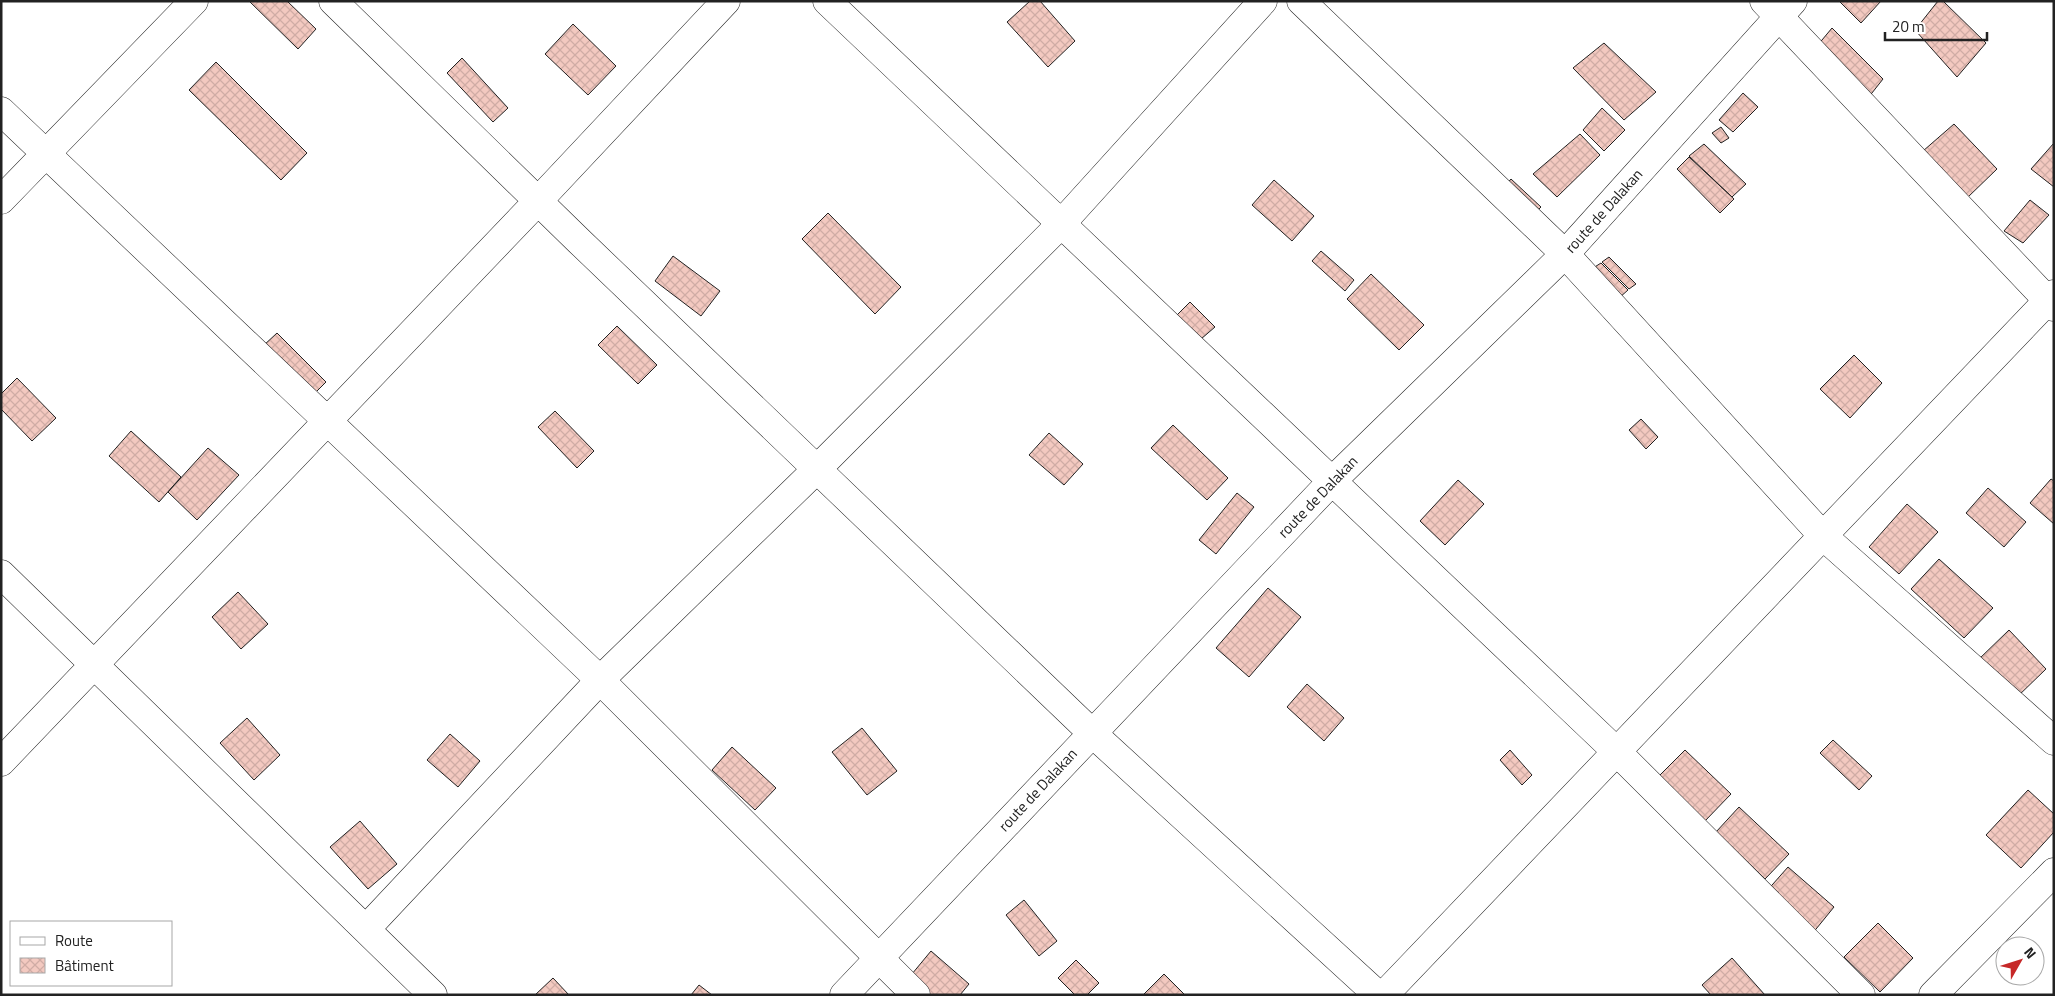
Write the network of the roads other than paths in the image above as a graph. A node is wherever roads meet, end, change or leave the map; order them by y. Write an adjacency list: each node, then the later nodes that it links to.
1 (194, 1): 9 (street)
2 (333, 1): 11 (street)
3 (726, 1): 11 (street)
4 (827, 1): 12 (street)
5 (1263, 1): 12 (street)
6 (1301, 1): 13 (street)
7 (1778, 6): 13 (street, route de Dalakan); 14 (street)
8 (1, 110): 9 (street)
9 (47, 152): 10 (street); 15 (street)
10 (1, 200)
11 (538, 200): 15 (street); 16 (street)
12 (1060, 225): 16 (street); 17 (street)
13 (1565, 254): 17 (street, route de Dalakan); 18 (street)
14 (2052, 301): 18 (street)
15 (328, 420): 20 (street); 21 (street)
16 (817, 469): 21 (street); 22 (street)
17 (1332, 481): 22 (street, route de Dalakan); 24 (street)
18 (1823, 536): 23 (street); 24 (street)
19 (1, 574): 20 (street)
20 (94, 663): 25 (street); 27 (street)
21 (600, 680): 27 (street); 28 (street)
22 (1092, 733): 28 (street, route de Dalakan); 32 (street)
23 (2054, 741)
24 (1617, 752): 33 (street); 34 (street)
25 (1, 762)
26 (2054, 872): 35 (street)
27 (366, 929): 29 (street)
28 (879, 957): 30 (street, route de Dalakan); 31 (street)
29 (419, 990)
30 (844, 995)
31 (916, 995)
32 (1378, 995)
33 (1384, 995)
34 (1861, 995)
35 (1933, 995)

